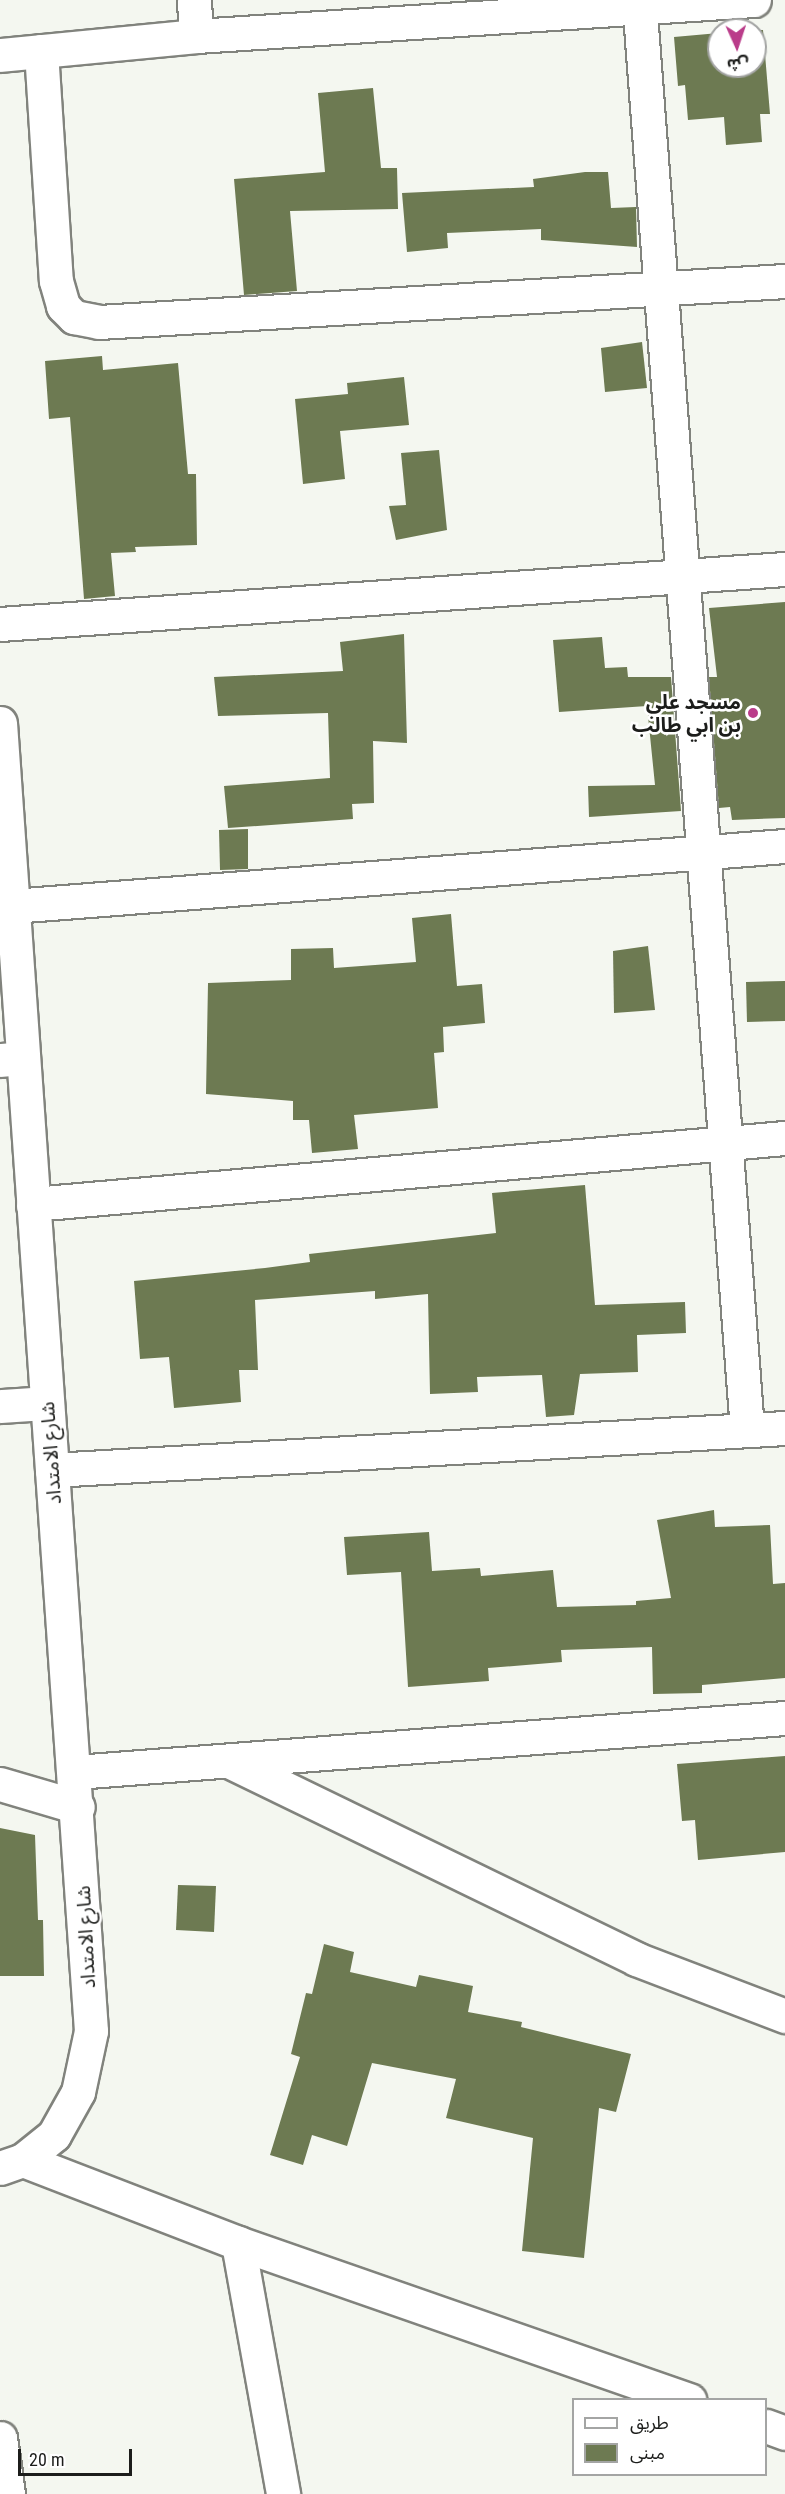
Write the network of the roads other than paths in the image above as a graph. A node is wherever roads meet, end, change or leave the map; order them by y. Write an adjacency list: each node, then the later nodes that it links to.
1 (194, 0): 4 (street)
2 (754, 0): 3 (street)
3 (640, 4): 4 (street); 8 (street)
4 (196, 36): 5 (street)
5 (41, 51): 6 (street); 8 (street)
6 (0, 55)
7 (785, 281): 8 (street)
8 (659, 289): 10 (street)
9 (785, 569): 10 (street)
10 (681, 576): 11 (street); 14 (street)
11 (0, 624)
12 (0, 723): 15 (street, شارع الامتداد)
13 (785, 846): 14 (street)
14 (702, 853): 15 (street); 18 (street)
15 (12, 906): 16 (street, شارع الامتداد)
16 (11, 1059): 19 (street, شارع الامتداد)
17 (785, 1138): 18 (street)
18 (725, 1143): 19 (street); 23 (street)
19 (33, 1204): 20 (street, شارع الامتداد)
20 (47, 1403): 21 (street); 24 (street, شارع الامتداد)
21 (0, 1406)
22 (785, 1428): 23 (street)
23 (747, 1430): 24 (street)
24 (52, 1470): 27 (street, شارع الامتداد)
25 (785, 1718): 26 (street)
26 (227, 1760): 27 (street); 30 (street)
27 (75, 1772): 29 (street, شارع الامتداد)
28 (0, 1784): 29 (street)
29 (78, 1807): 31 (street, شارع الامتداد)
30 (785, 2016)
31 (11, 2164): 32 (street)
32 (238, 2243): 33 (street); 38 (street)
33 (683, 2398)
34 (767, 2427): 35 (street)
35 (785, 2433)
36 (0, 2438): 37 (street)
37 (8, 2494)
38 (283, 2494)

